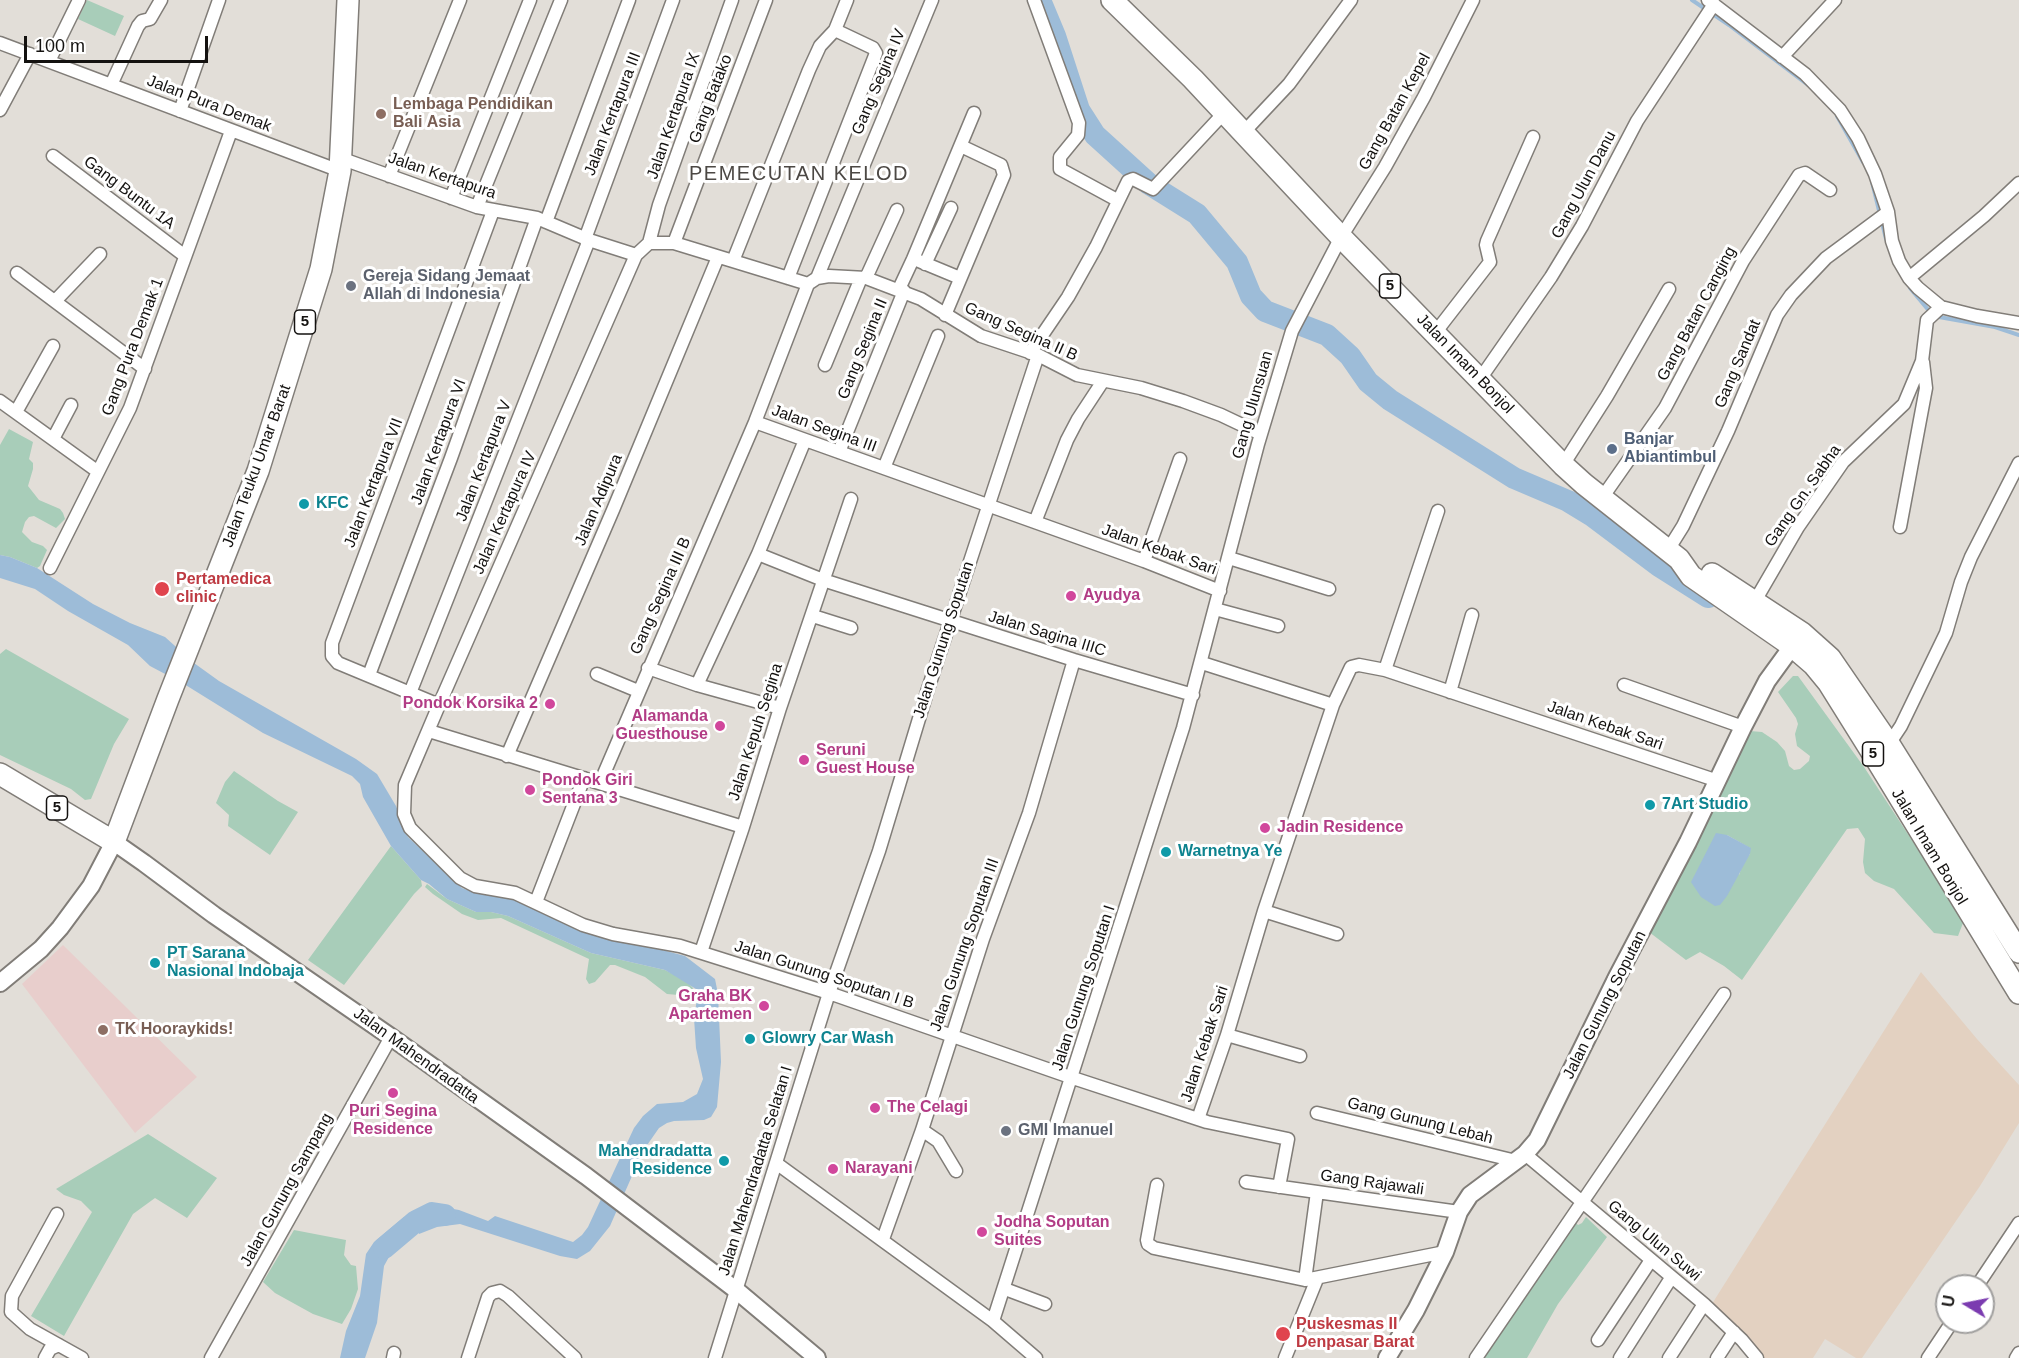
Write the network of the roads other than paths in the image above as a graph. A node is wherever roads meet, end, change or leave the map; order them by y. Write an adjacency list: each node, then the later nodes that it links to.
1 (79, 0): 24 (street)
2 (161, 0): 25 (street)
3 (219, 0): 27 (street)
4 (348, 0): 35 (highway, Jalan Teuku Umar Barat / 5)
5 (460, 0): 36 (street)
6 (530, 0): 39 (street)
7 (561, 0): 41 (street)
8 (629, 0): 46 (street, Jalan Kertapura VI)
9 (673, 0): 48 (street, Jalan Kertapura III)
10 (732, 0): 49 (street, Jalan Kertapura IX)
11 (766, 0): 50 (street, Gang Batako)
12 (847, 0): 20 (street)
13 (932, 0): 62 (street, Gang Segina IV)
14 (1112, 0): 29 (highway, Jalan Imam Bonjol / 5)
15 (1473, 0): 47 (street, Gang Batan Kepel)
16 (1835, 0): 23 (street)
17 (1034, 1): 40 (street)
18 (1349, 1): 31 (street)
19 (1710, 8): 23 (street); 76 (street, Gang Ulun Danu)
20 (835, 30): 55 (street); 58 (street)
21 (0, 42): 22 (street, Jalan Pura Demak)
22 (30, 54): 24 (street, Jalan Pura Demak); 26 (street)
23 (1782, 57): 45 (street)
24 (49, 61): 25 (street, Jalan Pura Demak)
25 (111, 85): 27 (street, Jalan Pura Demak)
26 (0, 110)
27 (180, 111): 30 (street, Jalan Pura Demak)
28 (974, 113): 33 (street)
29 (1224, 113): 31 (highway, Jalan Imam Bonjol / 5); 40 (street, Jalan Gunung Soputan)
30 (231, 131): 35 (street, Jalan Pura Demak); 53 (street, Gang Pura Demak 1)
31 (1243, 133): 47 (highway, Jalan Imam Bonjol / 5)
32 (1533, 137): 69 (street)
33 (961, 146): 56 (street); 60 (street)
34 (53, 156): 53 (street, Gang Buntu 1A)
35 (340, 164): 36 (street, Jalan Kertapura); 138 (highway, Jalan Teuku Umar Barat / 5)
36 (389, 176): 39 (street, Jalan Kertapura)
37 (2019, 183): 61 (street)
38 (1830, 190): 91 (street, Gang Batan Canging)
39 (451, 198): 41 (street, Jalan Kertapura)
40 (1117, 200): 72 (street, Jalan Gunung Soputan)
41 (477, 207): 44 (street, Jalan Kertapura)
42 (951, 208): 56 (street)
43 (897, 210): 59 (street)
44 (493, 212): 46 (street, Jalan Kertapura); 118 (street, Jalan Kertapura VII)
45 (1883, 216): 61 (street); 98 (street, Gang Sandat)
46 (542, 220): 48 (street, Jalan Kertapura); 118 (street, Jalan Kertapura VI)
47 (1341, 237): 69 (highway, Jalan Imam Bonjol / 5); 82 (street, Gang Ulunsuan)
48 (587, 240): 52 (street, Jalan Kertapura); 123 (street, Jalan Kertapura V)
49 (649, 243): 50 (street, Gang Segina II B); 52 (street)
50 (674, 243): 54 (street, Gang Segina II B)
51 (100, 254): 65 (street)
52 (636, 255): 125 (street, Jalan Kertapura IV)
53 (185, 256): 75 (street, Gang Pura Demak 1)
54 (718, 257): 55 (street, Gang Segina II B); 131 (street, Jalan Adipura)
55 (733, 261): 58 (street, Gang Segina II B)
56 (919, 262): 60 (street); 64 (street, Gang Segina II)
57 (17, 273): 65 (street)
58 (788, 278): 62 (street, Gang Segina II B)
59 (863, 278): 62 (street, Gang Segina II B); 64 (street, Gang Segina II B); 74 (street)
60 (960, 278): 67 (street)
61 (1909, 278): 66 (street)
62 (813, 281): 81 (street, Jalan Segina III)
63 (1669, 289): 88 (street)
64 (902, 290): 67 (street, Gang Segina II B); 85 (street, Gang Segina II)
65 (56, 300): 75 (street)
66 (1940, 309): 68 (street); 73 (street, Gang Gn. Sabha)
67 (945, 315): 72 (street, Gang Segina II B)
68 (2018, 322)
69 (1435, 333): 76 (highway, Jalan Imam Bonjol / 5)
70 (938, 336): 89 (street)
71 (53, 346): 80 (street)
72 (1034, 354): 77 (street, Gang Segina II B); 93 (street, Jalan Gunung Soputan)
73 (1923, 361): 96 (street); 105 (street, Gang Gn. Sabha)
74 (825, 365)
75 (145, 369): 90 (street, Gang Pura Demak 1)
76 (1480, 379): 88 (highway, Jalan Imam Bonjol / 5)
77 (1103, 381): 82 (street, Gang Segina II B); 95 (street)
78 (0, 401): 80 (street)
79 (71, 405): 83 (street)
80 (16, 412): 83 (street)
81 (755, 422): 84 (street, Jalan Segina III); 115 (street, Gang Segina III B)
82 (1262, 434): 99 (street, Gang Ulunsuan)
83 (53, 439): 90 (street)
84 (805, 440): 85 (street, Jalan Segina III); 97 (street)
85 (839, 452): 89 (street, Jalan Segina III)
86 (1180, 459): 100 (street)
87 (2019, 463): 130 (street)
88 (1563, 465): 91 (highway, Jalan Imam Bonjol / 5)
89 (884, 468): 93 (street, Jalan Segina III)
90 (97, 471): 101 (street, Gang Pura Demak 1)
91 (1602, 498): 98 (highway, Jalan Imam Bonjol / 5)
92 (851, 499): 102 (street, Jalan Kepuh Segina)
93 (987, 505): 95 (street, Jalan Kebak Sari); 109 (street, Jalan Gunung Soputan)
94 (1438, 511): 116 (street)
95 (1035, 522): 100 (street, Jalan Kebak Sari)
96 (1900, 527)
97 (758, 554): 102 (street, Jalan Sagina IIIC); 119 (street)
98 (1673, 555): 105 (highway, Jalan Imam Bonjol / 5); 112 (highway, Jalan Imam Bonjol / 5)
99 (1229, 558): 103 (street); 104 (street, Gang Ulunsuan)
100 (1144, 561): 104 (street, Jalan Kebak Sari)
101 (50, 568)
102 (824, 580): 108 (street, Jalan Kepuh Segina); 109 (street, Jalan Sagina IIIC)
103 (1329, 589)
104 (1220, 591): 106 (street, Jalan Kebak Sari)
105 (1755, 602): 112 (highway, Jalan Imam Bonjol / 5)
106 (1215, 609): 110 (street); 114 (street, Jalan Kebak Sari)
107 (1472, 615): 122 (street)
108 (813, 616): 111 (street); 127 (street, Jalan Kepuh Segina)
109 (951, 621): 113 (street, Jalan Sagina IIIC); 145 (street, Jalan Gunung Soputan)
110 (1278, 626)
111 (851, 628)
112 (1797, 639): 128 (main road, Jalan Gunung Soputan); 130 (highway, Jalan Imam Bonjol / 5); 146 (highway, Jalan Imam Bonjol / 5)
113 (1074, 660): 124 (street, Jalan Sagina IIIC); 149 (street, Jalan Gunung Soputan III)
114 (1202, 663): 124 (street, Jalan Gunung Soputan I); 126 (street)
115 (648, 668): 119 (street); 121 (street, Gang Segina III B)
116 (1385, 670): 122 (street, Jalan Kebak Sari); 126 (street, Jalan Kebak Sari)
117 (597, 674): 121 (street)
118 (369, 675): 123 (street, Jalan Kertapura VII)
119 (697, 685): 127 (street)
120 (1624, 685): 128 (street)
121 (638, 692): 135 (street, Gang Segina III B)
122 (1450, 692): 134 (street, Jalan Kebak Sari)
123 (410, 693): 125 (street, Jalan Kertapura VII)
124 (1193, 694): 152 (street, Jalan Gunung Soputan I)
125 (439, 705): 129 (street, Jalan Kertapura IV)
126 (1333, 705): 140 (street, Jalan Kebak Sari)
127 (780, 708): 137 (street, Jalan Kepuh Segina)
128 (1743, 727): 134 (main road, Jalan Gunung Soputan)
129 (429, 731): 131 (street); 136 (street, Jalan Kertapura IV)
130 (1889, 744): 143 (highway, Jalan Imam Bonjol / 5)
131 (507, 756): 133 (street)
132 (0, 774): 138 (highway, Jalan Mahendradatta / 5)
133 (584, 778): 135 (street); 139 (street)
134 (1718, 781): 156 (main road, Jalan Gunung Soputan)
135 (600, 783): 137 (street)
136 (405, 785): 139 (street, Jalan Gunung Soputan I B)
137 (743, 827): 142 (street, Jalan Kepuh Segina)
138 (114, 842): 144 (main road, Jalan Teuku Umar Barat); 150 (main road, Jalan Mahendradatta)
139 (536, 902): 142 (street, Jalan Gunung Soputan I B)
140 (1264, 911): 141 (street); 148 (street, Jalan Kebak Sari)
141 (1337, 934)
142 (701, 952): 145 (street, Jalan Gunung Soputan I B)
143 (2019, 952)
144 (0, 983)
145 (829, 993): 149 (street, Jalan Gunung Soputan I B); 157 (street, Jalan Mahendradatta Selatan I)
146 (2019, 993)
147 (1724, 994): 163 (street)
148 (1227, 1035): 151 (street); 154 (street, Jalan Kebak Sari)
149 (951, 1036): 152 (street, Jalan Gunung Soputan I B); 155 (street, Jalan Gunung Soputan III)
150 (391, 1037): 174 (main road, Jalan Mahendradatta); 185 (street, Jalan Gunung Sampang)
151 (1300, 1056)
152 (1072, 1078): 154 (street, Jalan Gunung Soputan I B); 173 (street, Jalan Gunung Soputan I)
153 (1317, 1113): 156 (street, Gang Gunung Lebah)
154 (1198, 1119): 161 (street, Jalan Gunung Soputan I B)
155 (922, 1130): 158 (street); 167 (street, Jalan Gunung Soputan III)
156 (1520, 1157): 163 (street, Gang Ulun Suwi); 164 (main road, Jalan Gunung Soputan)
157 (776, 1163): 167 (street); 174 (street, Jalan Mahendradatta Selatan I)
158 (956, 1171)
159 (1246, 1182): 161 (street, Gang Rajawali)
160 (1157, 1185): 172 (street)
161 (1279, 1187): 162 (street, Gang Rajawali)
162 (1317, 1192): 164 (street, Gang Rajawali); 172 (street)
163 (1582, 1202): 169 (street, Gang Ulun Suwi); 193 (street)
164 (1459, 1212): 168 (main road, Jalan Gunung Soputan)
165 (57, 1214): 181 (street)
166 (2019, 1223): 170 (street)
167 (883, 1239): 177 (street)
168 (1445, 1252): 172 (street); 192 (main road, Jalan Gunung Soputan)
169 (1651, 1260): 171 (street, Gang Ulun Suwi); 180 (street)
170 (1985, 1274)
171 (1671, 1278): 176 (street, Gang Ulun Suwi); 194 (street)
172 (1311, 1280): 191 (street)
173 (1005, 1288): 175 (street); 177 (street, Jalan Gunung Soputan I)
174 (736, 1290): 188 (street, Jalan Mahendradatta Selatan I); 189 (main road, Jalan Mahendradatta)
175 (1045, 1304)
176 (1704, 1304): 178 (street, Gang Ulun Suwi); 195 (street)
177 (993, 1321): 190 (street)
178 (1734, 1332): 196 (street); 197 (street, Gang Ulun Suwi)
179 (1944, 1334): 198 (street)
180 (1598, 1340)
181 (59, 1346): 183 (street); 184 (street)
182 (2019, 1353): 199 (street)
183 (45, 1358)
184 (82, 1358)
185 (211, 1358)
186 (468, 1358): 187 (street)
187 (575, 1358)
188 (715, 1358)
189 (817, 1358)
190 (1036, 1358)
191 (1285, 1358)
192 (1387, 1358)
193 (1476, 1358)
194 (1620, 1358)
195 (1669, 1358)
196 (1717, 1358)
197 (1757, 1358)
198 (1928, 1358)
199 (2016, 1358)

